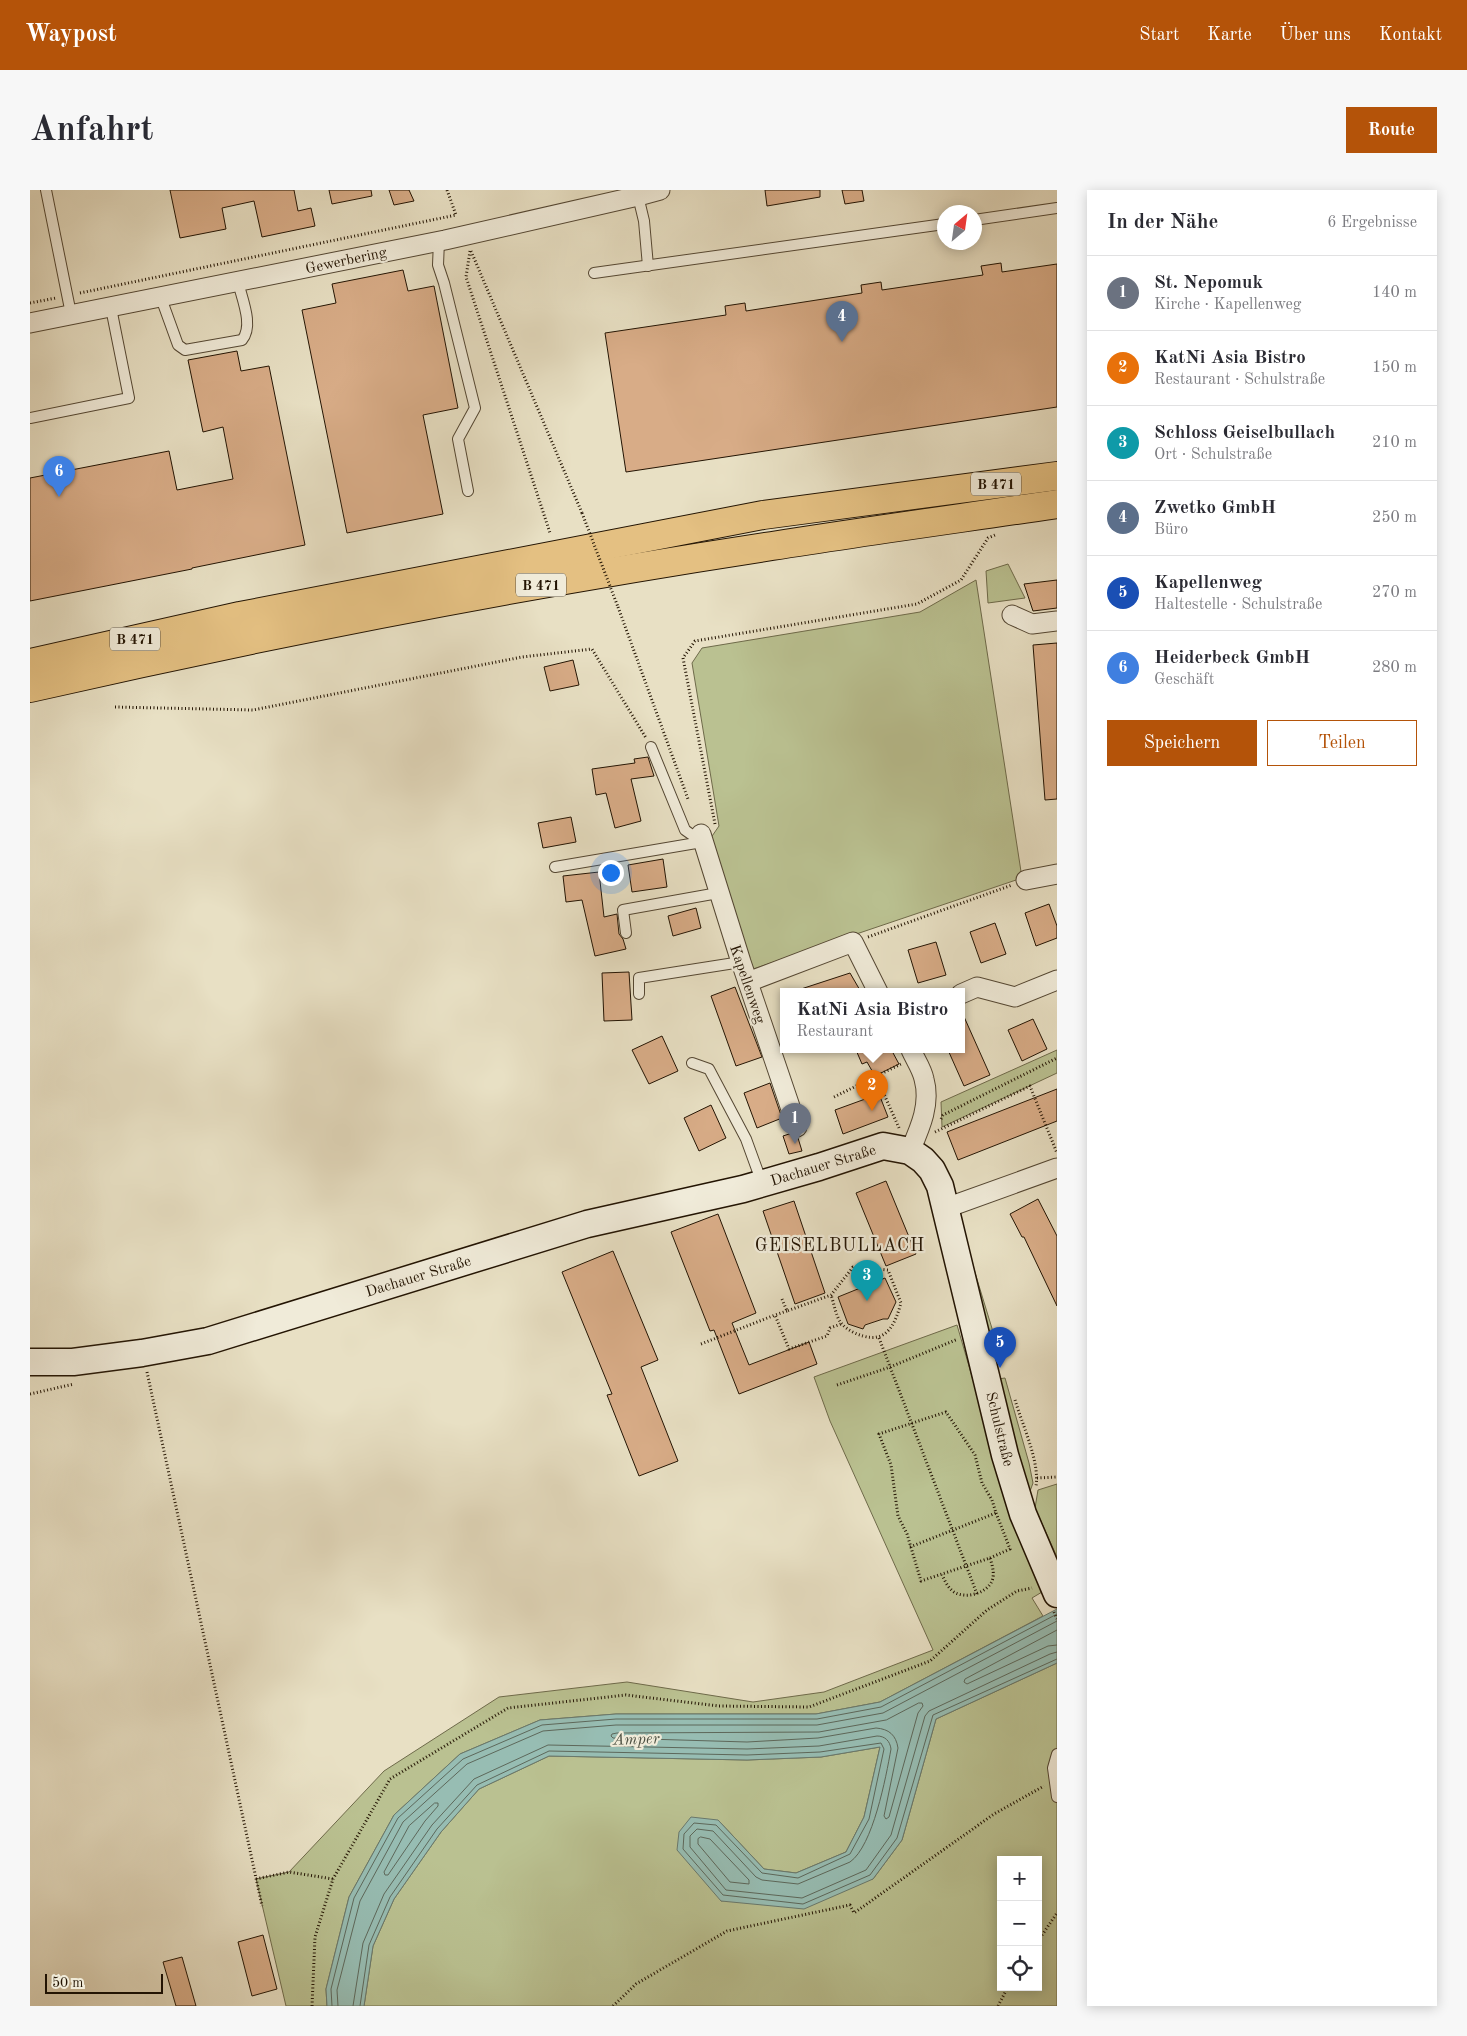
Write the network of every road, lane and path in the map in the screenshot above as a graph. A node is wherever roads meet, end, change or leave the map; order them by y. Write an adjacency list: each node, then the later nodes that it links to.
1 (447, 190): 6 (path)
2 (660, 190): 4 (street, Gewerbering)
3 (47, 194): 14 (lane)
4 (638, 196): 10 (street, Gewerbering); 11 (lane)
5 (1057, 208): 7 (lane)
6 (456, 215): 10 (path); 14 (path)
7 (982, 219)
8 (937, 225): 11 (lane)
9 (439, 241): 10 (street, Gewerbering); 13 (street, Gewerbering); 22 (lane)
10 (467, 242): 24 (path); 32 (path, bridge)
11 (648, 266): 12 (lane)
12 (594, 273)
13 (238, 282): 15 (street, Gewerbering); 15 (lane)
14 (67, 296): 16 (path); 18 (lane)
15 (161, 298): 17 (street, Gewerbering)
16 (30, 303)
17 (111, 308): 18 (street, Gewerbering); 20 (lane)
18 (71, 314): 19 (street, Gewerbering)
19 (30, 323)
20 (30, 418)
21 (1057, 476): 28 (highway, B 471)
22 (468, 491)
23 (1057, 504): 29 (highway, B 471)
24 (550, 533)
25 (1001, 533): 32 (path)
26 (1012, 615): 27 (street)
27 (1057, 621)
28 (30, 663)
29 (30, 688)
30 (115, 706): 31 (path)
31 (651, 747): 32 (lane)
32 (701, 838): 33 (lane); 36 (street, Kapellenweg)
33 (554, 867)
34 (1057, 874): 35 (street)
35 (1026, 880): 38 (path)
36 (718, 893): 37 (lane); 39 (street, Kapellenweg)
37 (626, 933)
38 (853, 942): 41 (street); 42 (street)
39 (741, 962): 41 (street, Kapellenweg); 44 (lane)
40 (1057, 980): 43 (street)
41 (748, 982): 51 (street, Kapellenweg)
42 (876, 988)
43 (965, 992)
44 (639, 994)
45 (913, 1054): 48 (path); 53 (street)
46 (1057, 1058): 50 (path)
47 (692, 1063): 56 (lane, Dachauer Straße)
48 (876, 1076): 49 (path); 53 (path)
49 (834, 1097)
50 (943, 1115)
51 (797, 1126)
52 (932, 1132): 54 (path)
53 (898, 1142): 56 (street, Dachauer Straße); 57 (street, Schulstraße)
54 (1057, 1152)
55 (1057, 1168): 57 (street)
56 (762, 1183): 67 (street, Dachauer Straße)
57 (946, 1208): 81 (street, Schulstraße)
58 (832, 1295): 60 (path); 62 (path); 64 (path)
59 (782, 1299): 60 (path)
60 (787, 1311): 61 (path)
61 (775, 1315): 62 (path); 65 (path)
62 (841, 1324): 64 (path)
63 (963, 1337): 70 (path)
64 (879, 1338): 70 (path)
65 (701, 1344)
66 (30, 1353): 69 (street, Dachauer Straße)
67 (142, 1353): 69 (street, Dachauer Straße); 86 (path)
68 (30, 1362): 69 (street, Dachauer Straße)
69 (73, 1362)
70 (890, 1367): 71 (path); 72 (path)
71 (838, 1384)
72 (912, 1423): 75 (path); 76 (path); 77 (path)
73 (1057, 1477): 74 (path)
74 (1037, 1478)
75 (996, 1514): 76 (path); 78 (path)
76 (953, 1530): 77 (path); 79 (path)
77 (910, 1547): 80 (path)
78 (990, 1558): 79 (path); 82 (path)
79 (967, 1567): 80 (path); 82 (path)
80 (942, 1575): 82 (path)
81 (1046, 1590): 87 (path)
82 (977, 1594)
83 (1057, 1754): 84 (lane)
84 (1054, 1781): 85 (lane); 93 (path)
85 (1057, 1797)
86 (256, 1879): 87 (path); 88 (path)
87 (333, 1879): 92 (path)
88 (262, 1906)
89 (1057, 1912): 90 (path)
90 (1042, 1935)
91 (1006, 1991): 94 (path)
92 (312, 2006)
93 (613, 2006)
94 (998, 2006)

